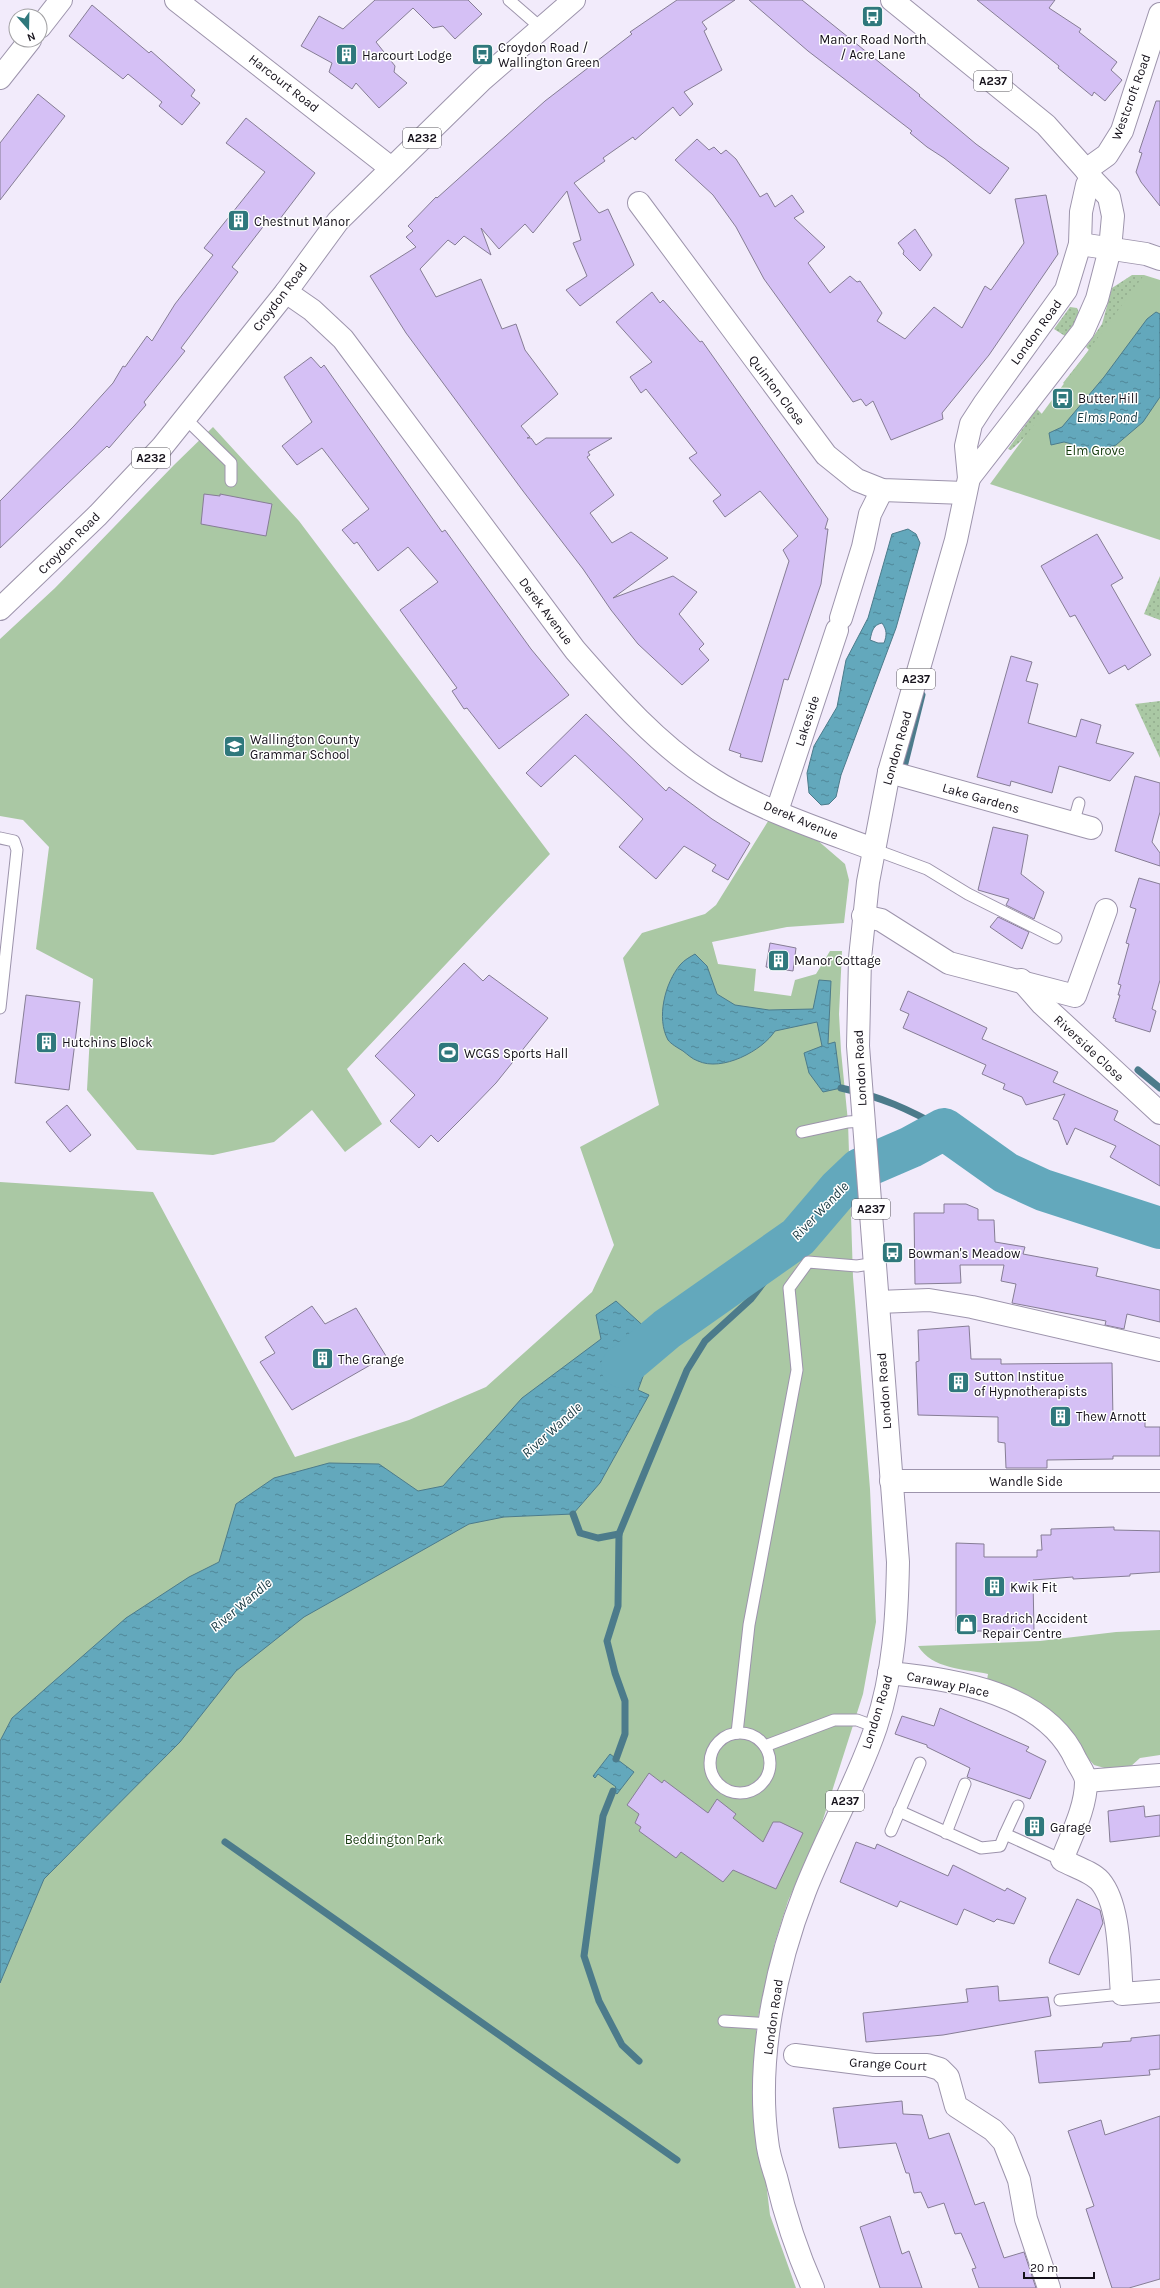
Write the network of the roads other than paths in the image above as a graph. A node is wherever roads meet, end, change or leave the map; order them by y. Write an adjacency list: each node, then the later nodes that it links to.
1 (61, 0): 7 (main road)
2 (176, 0): 11 (main road, Harcourt Road)
3 (509, 0): 8 (lane)
4 (574, 0): 8 (main road, Croydon Road / A232)
5 (892, 0): 12 (main road, A237)
6 (1160, 14): 12 (main road, Westcroft Road)
7 (48, 17)
8 (540, 28): 11 (main road, Croydon Road / A232)
9 (24, 48): 10 (main road)
10 (0, 78)
11 (391, 168): 17 (main road, Croydon Road / A232)
12 (1089, 174): 14 (main road, London Road / A237); 15 (main road, A237)
13 (639, 203): 21 (main road, Quinton Close)
14 (1080, 244): 15 (main road); 20 (main road, London Road / A237)
15 (1110, 249): 16 (main road); 20 (main road, London Road / A237)
16 (1160, 259)
17 (286, 292): 18 (main road, Croydon Road / A232); 25 (main road, Derek Avenue)
18 (186, 419): 19 (lane); 22 (main road, Croydon Road / A232)
19 (230, 481)
20 (967, 485): 21 (main road, Quinton Close); 23 (main road, London Road / A237)
21 (882, 490): 25 (main road, Lakeside)
22 (0, 609)
23 (889, 772): 26 (main road, Lake Gardens); 28 (main road, London Road / A237)
24 (1079, 803): 26 (lane, Lake Gardens)
25 (786, 815): 28 (main road, Derek Avenue)
26 (1082, 826)
27 (0, 838): 33 (lane)
28 (873, 849): 30 (main road, London Road / A237); 31 (lane)
29 (1106, 910): 32 (main road, Riverside Close)
30 (863, 916): 32 (main road, Riverside Close); 35 (main road, London Road / A237)
31 (1056, 938)
32 (1021, 980): 34 (main road, Riverside Close)
33 (0, 1008)
34 (1160, 1113)
35 (863, 1118): 36 (lane); 37 (main road, London Road / A237)
36 (802, 1132)
37 (876, 1263): 38 (main road, London Road / A237); 44 (lane)
38 (878, 1302): 39 (main road); 40 (main road, London Road / A237)
39 (1160, 1350)
40 (891, 1481): 41 (main road, Wandle Side); 42 (main road, London Road / A237)
41 (1160, 1481)
42 (889, 1673): 43 (main road, London Road / A237); 48 (main road, Caraway Place)
43 (876, 1727): 45 (lane); 60 (main road, London Road / A237)
44 (737, 1733): 45 (lane); 45 (lane)
45 (765, 1746)
46 (920, 1763): 51 (lane)
47 (1160, 1775): 48 (main road)
48 (1086, 1781): 55 (main road)
49 (966, 1784): 53 (lane)
50 (1018, 1806): 54 (lane)
51 (899, 1811): 52 (lane); 53 (lane)
52 (891, 1831)
53 (946, 1833): 54 (lane)
54 (1005, 1834): 55 (lane)
55 (1062, 1860): 57 (main road)
56 (1160, 1991): 57 (main road)
57 (1122, 1994): 58 (lane)
58 (1060, 2000)
59 (724, 2021): 60 (lane)
60 (771, 2024): 62 (main road, London Road / A237)
61 (795, 2055): 63 (main road, Grange Court)
62 (813, 2288)
63 (1050, 2288)

